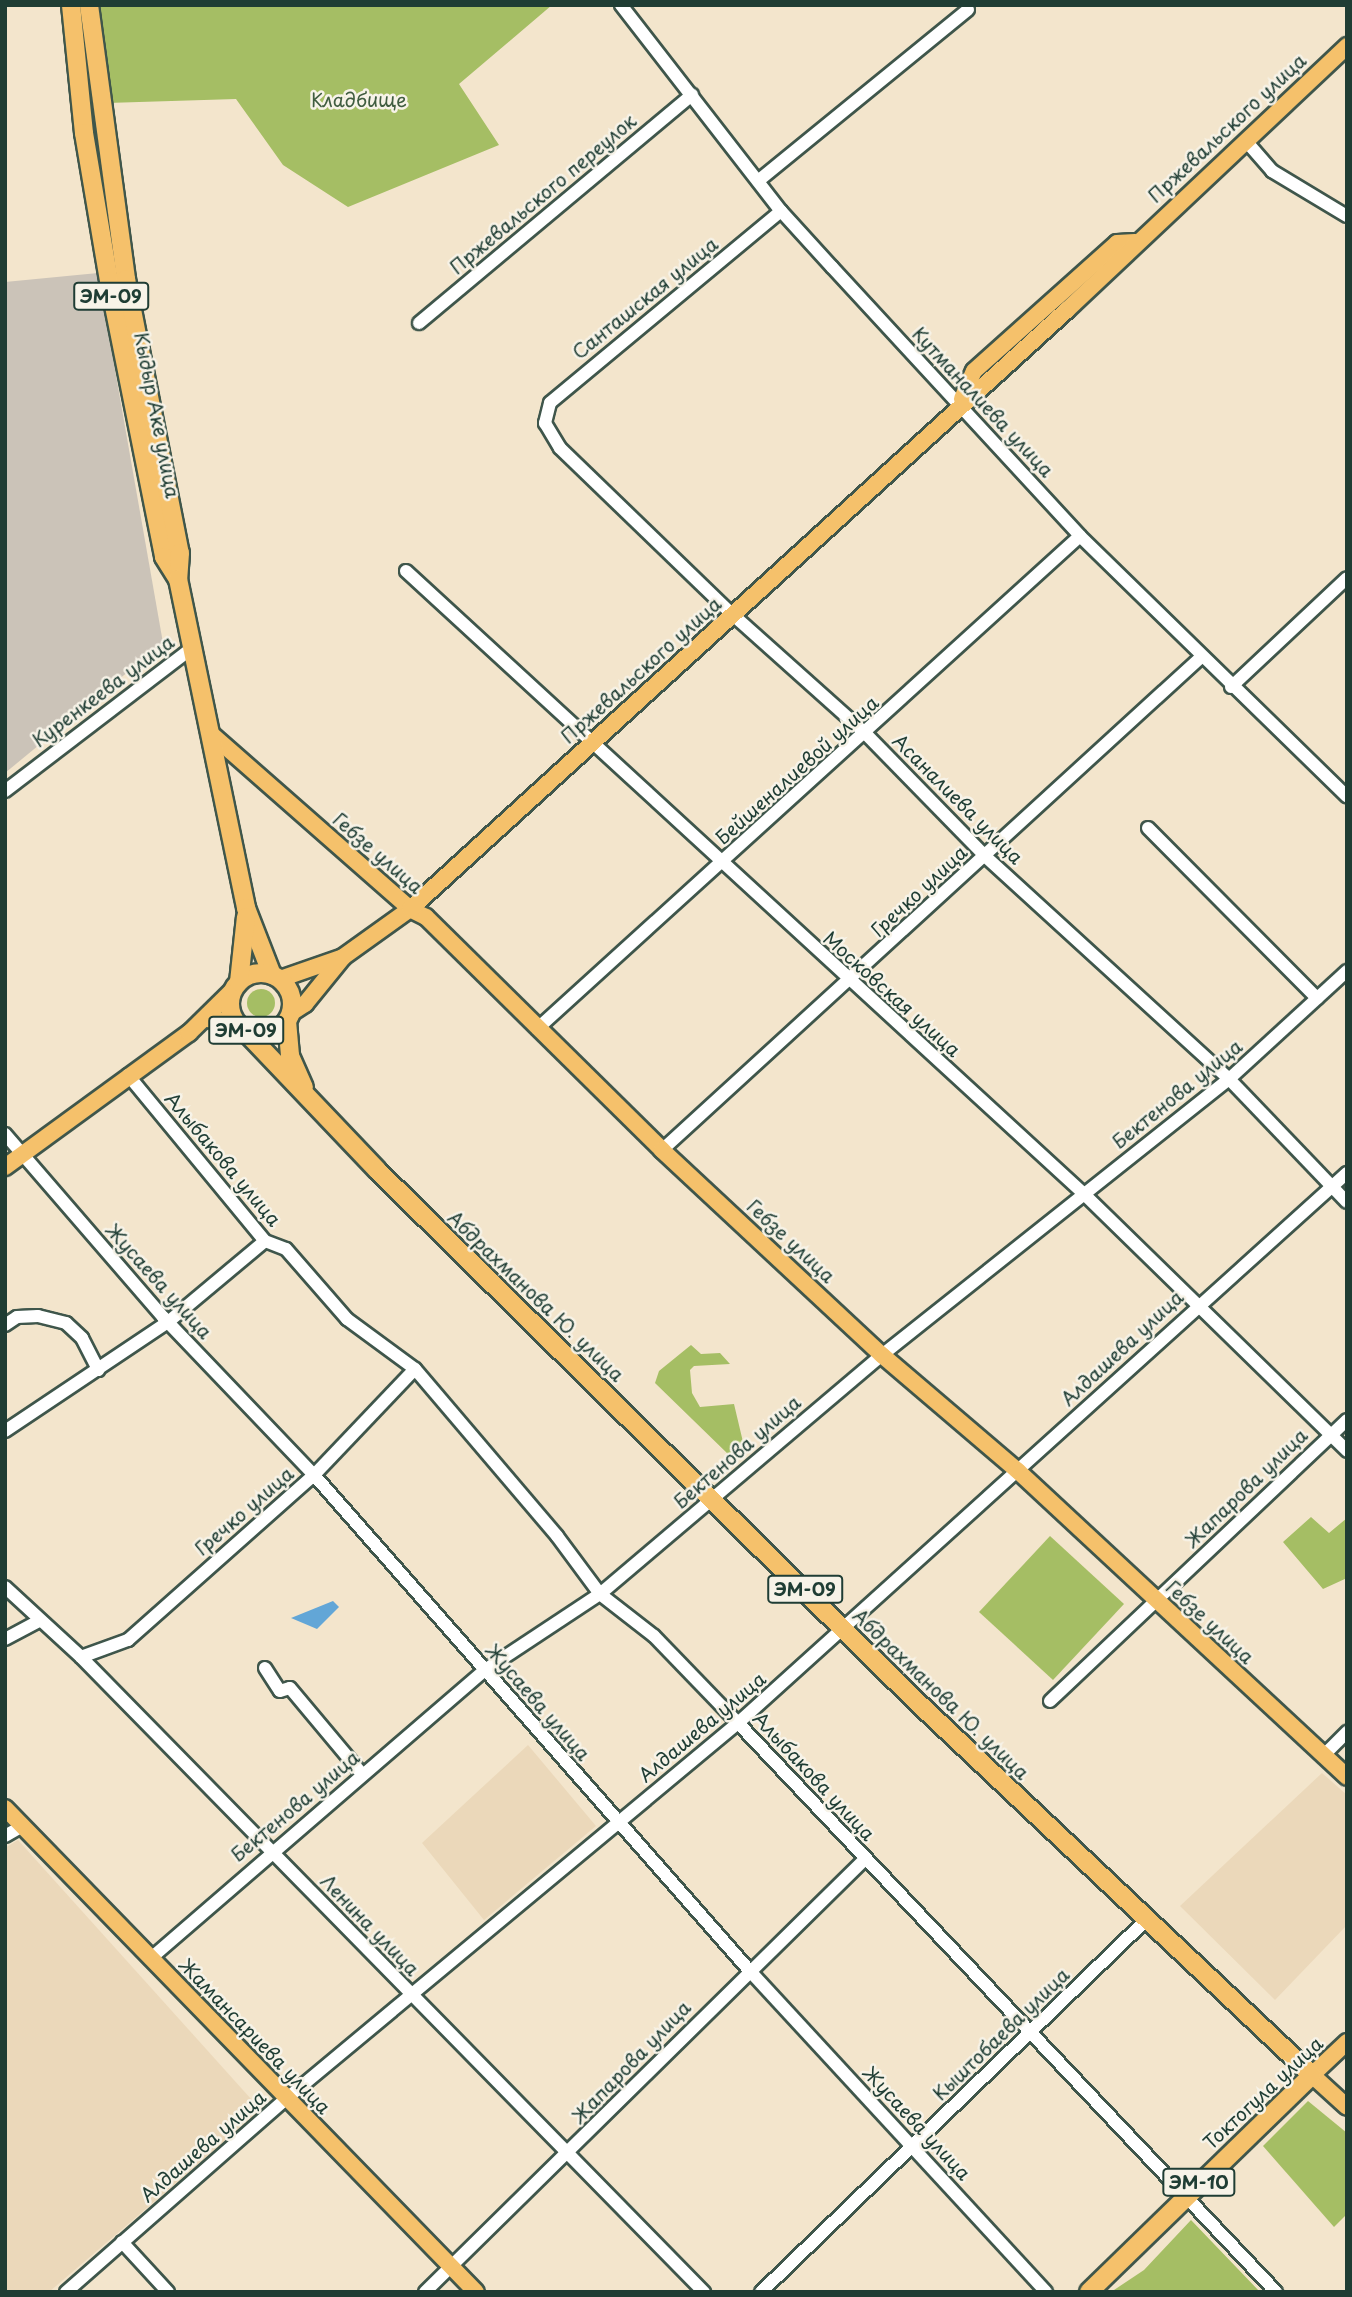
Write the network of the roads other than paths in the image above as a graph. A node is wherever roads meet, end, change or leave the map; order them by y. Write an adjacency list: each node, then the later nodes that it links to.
1 (71, 5): 8 (highway, Кыдыр Аке улица / ЭМ-09)
2 (89, 5): 7 (highway, Кыдыр Аке улица / ЭМ-09)
3 (621, 5): 6 (street, Кутманалиева улица)
4 (968, 10): 12 (street)
5 (1347, 46): 11 (main road, Пржевальского улица)
6 (692, 95): 12 (street, Кутманалиева улица); 16 (street, Пржевальского переулок)
7 (100, 105): 8 (highway); 9 (highway, Кыдыр Аке улица / ЭМ-09)
8 (82, 107): 10 (highway, Кыдыр Аке улица / ЭМ-09)
9 (103, 131): 10 (highway); 15 (highway, Кыдыр Аке улица / ЭМ-09)
10 (84, 134): 15 (highway, Кыдыр Аке улица / ЭМ-09)
11 (1246, 141): 14 (street); 17 (main road, Пржевальского улица)
12 (758, 181): 13 (street, Кутманалиева улица)
13 (781, 211): 17 (street, Кутманалиева улица); 18 (street, Санташская улица)
14 (1347, 216)
15 (117, 280): 23 (highway, Кыдыр Аке улица / ЭМ-09)
16 (419, 323)
17 (960, 405): 19 (street, Кутманалиева улица); 22 (main road, Пржевальского улица)
18 (545, 423): 22 (street, Асаналиева улица)
19 (1080, 536): 24 (street, Кутманалиева улица); 27 (street, Бейшеналиевой улица)
20 (406, 571): 28 (street, Московская улица)
21 (1347, 578): 25 (street)
22 (732, 614): 27 (street, Асаналиева улица); 28 (main road, Пржевальского улица)
23 (192, 648): 26 (highway, Кыдыр Аке улица / ЭМ-09); 29 (street, Куренкеева улица)
24 (1200, 658): 25 (street, Кутманалиева улица); 32 (street, Гречко улица)
25 (1231, 687): 30 (street, Кутманалиева улица)
26 (210, 733): 34 (highway, Кыдыр Аке улица / ЭМ-09); 35 (main road, Гебзе улица)
27 (866, 734): 32 (street, Асаналиева улица); 33 (street, Бейшеналиевой улица)
28 (593, 742): 33 (street, Московская улица); 35 (main road, Пржевальского улица)
29 (5, 791)
30 (1347, 797)
31 (1148, 828): 41 (street)
32 (986, 857): 39 (street, Гречко улица); 47 (street, Асаналиева улица)
33 (722, 863): 39 (street, Московская улица); 45 (street, Бейшеналиевой улица)
34 (246, 908): 38 (highway, Кыдыр Аке улица / ЭМ-09); 40 (highway, Кыдыр Аке улица / ЭМ-09)
35 (410, 909): 36 (main road, Пржевальского улица); 45 (main road, Гебзе улица)
36 (343, 957): 38 (main road, Пржевальского улица); 42 (main road, Пржевальского улица)
37 (1347, 971): 41 (street, Бектенова улица)
38 (276, 977): 40 (highway); 42 (highway, ЭМ-09)
39 (850, 983): 50 (street, Гречко улица); 55 (street, Московская улица)
40 (237, 986): 43 (main road); 44 (highway, ЭМ-09)
41 (1317, 998): 47 (street, Бектенова улица)
42 (289, 1017): 44 (highway, ЭМ-09); 48 (highway, Абдрахманова Ю. улица / ЭМ-09)
43 (207, 1019): 44 (main road); 46 (main road)
44 (239, 1025): 48 (highway, Абдрахманова Ю. улица / ЭМ-09)
45 (537, 1028): 50 (main road, Гебзе улица)
46 (128, 1075): 51 (main road); 57 (street, Алыбакова улица)
47 (1229, 1080): 54 (street, Асаналиева улица); 55 (street, Бектенова улица)
48 (307, 1093): 70 (highway, Абдрахманова Ю. улица / ЭМ-09)
49 (5, 1134): 51 (street, Жусаева улица)
50 (662, 1150): 61 (main road, Гебзе улица)
51 (23, 1154): 52 (main road); 59 (street, Жусаева улица)
52 (5, 1167)
53 (1347, 1173): 54 (street, Алдашева улица)
54 (1332, 1187): 56 (street, Асаналиева улица); 58 (street, Алдашева улица)
55 (1084, 1194): 58 (street, Московская улица); 61 (street, Бектенова улица)
56 (1347, 1202)
57 (265, 1241): 59 (street); 62 (street, Алыбакова улица)
58 (1195, 1306): 66 (street, Московская улица); 68 (street, Алдашева улица)
59 (168, 1322): 63 (street); 69 (street, Жусаева улица)
60 (5, 1325): 63 (street)
61 (882, 1355): 68 (main road, Гебзе улица); 70 (street, Бектенова улица)
62 (415, 1369): 69 (street, Гречко улица); 72 (street, Алыбакова улица)
63 (98, 1370): 65 (street)
64 (1347, 1420): 66 (street, Жапарова улица)
65 (5, 1431)
66 (1329, 1436): 67 (street, Московская улица); 73 (street, Жапарова улица)
67 (1347, 1451)
68 (1018, 1471): 73 (main road, Гебзе улица); 75 (street, Алдашева улица)
69 (314, 1475): 77 (street, Гречко улица); 79 (street, Жусаева улица)
70 (712, 1497): 72 (street, Бектенова улица); 75 (highway, Абдрахманова Ю. улица / ЭМ-09)
71 (5, 1587): 74 (street, Ленина улица)
72 (600, 1594): 79 (street, Бектенова улица); 81 (street, Алыбакова улица)
73 (1156, 1601): 80 (street, Жапарова улица); 83 (main road, Гебзе улица)
74 (39, 1621): 76 (street); 77 (street, Ленина улица)
75 (844, 1629): 81 (street, Алдашева улица); 92 (highway, Абдрахманова Ю. улица / ЭМ-09)
76 (5, 1639)
77 (81, 1657): 90 (street, Ленина улица)
78 (265, 1668): 84 (street)
79 (485, 1670): 84 (street, Бектенова улица); 87 (street, Жусаева улица)
80 (1050, 1701)
81 (738, 1723): 87 (street, Алдашева улица); 91 (street, Алыбакова улица)
82 (1347, 1732): 83 (street)
83 (1324, 1755): 85 (main road, Гебзе улица)
84 (362, 1774): 90 (street, Бектенова улица)
85 (1347, 1777)
86 (5, 1808): 88 (main road, Жамансариева улица)
87 (618, 1823): 94 (street, Жусаева улица); 95 (street, Алдашева улица)
88 (22, 1826): 89 (street); 93 (main road, Жамансариева улица)
89 (5, 1836)
90 (271, 1851): 93 (street, Бектенова улица); 95 (street, Ленина улица)
91 (865, 1859): 94 (street, Жапарова улица); 96 (street, Алыбакова улица)
92 (1145, 1921): 96 (street, Кыштобаева улица); 98 (highway, Абдрахманова Ю. улица / ЭМ-09)
93 (150, 1959): 99 (main road, Жамансариева улица)
94 (748, 1970): 101 (street, Жусаева улица); 102 (street, Жапарова улица)
95 (411, 1995): 99 (street, Алдашева улица); 102 (street, Ленина улица)
96 (1030, 2035): 101 (street, Кыштобаева улица); 103 (street, Алыбакова улица)
97 (1347, 2042): 98 (main road, Токтогула улица)
98 (1312, 2075): 100 (main road, Абдрахманова Ю. улица); 103 (highway, Токтогула улица / ЭМ-10)
99 (286, 2099): 104 (street, Алдашева улица); 105 (main road, Жамансариева улица)
100 (1347, 2107)
101 (912, 2145): 111 (street, Кыштобаева улица); 112 (street, Жусаева улица)
102 (567, 2155): 105 (street, Жапарова улица); 110 (street, Ленина улица)
103 (1185, 2196): 113 (highway, Токтогула улица / ЭМ-10); 114 (street, Алыбакова улица)
104 (122, 2242): 106 (street, Алдашева улица); 107 (street)
105 (452, 2267): 108 (street, Жапарова улица); 109 (main road, Жамансариева улица)
106 (66, 2292)
107 (168, 2292)
108 (425, 2292)
109 (476, 2292)
110 (704, 2292)
111 (761, 2292)
112 (1046, 2292)
113 (1088, 2292)
114 (1276, 2292)

